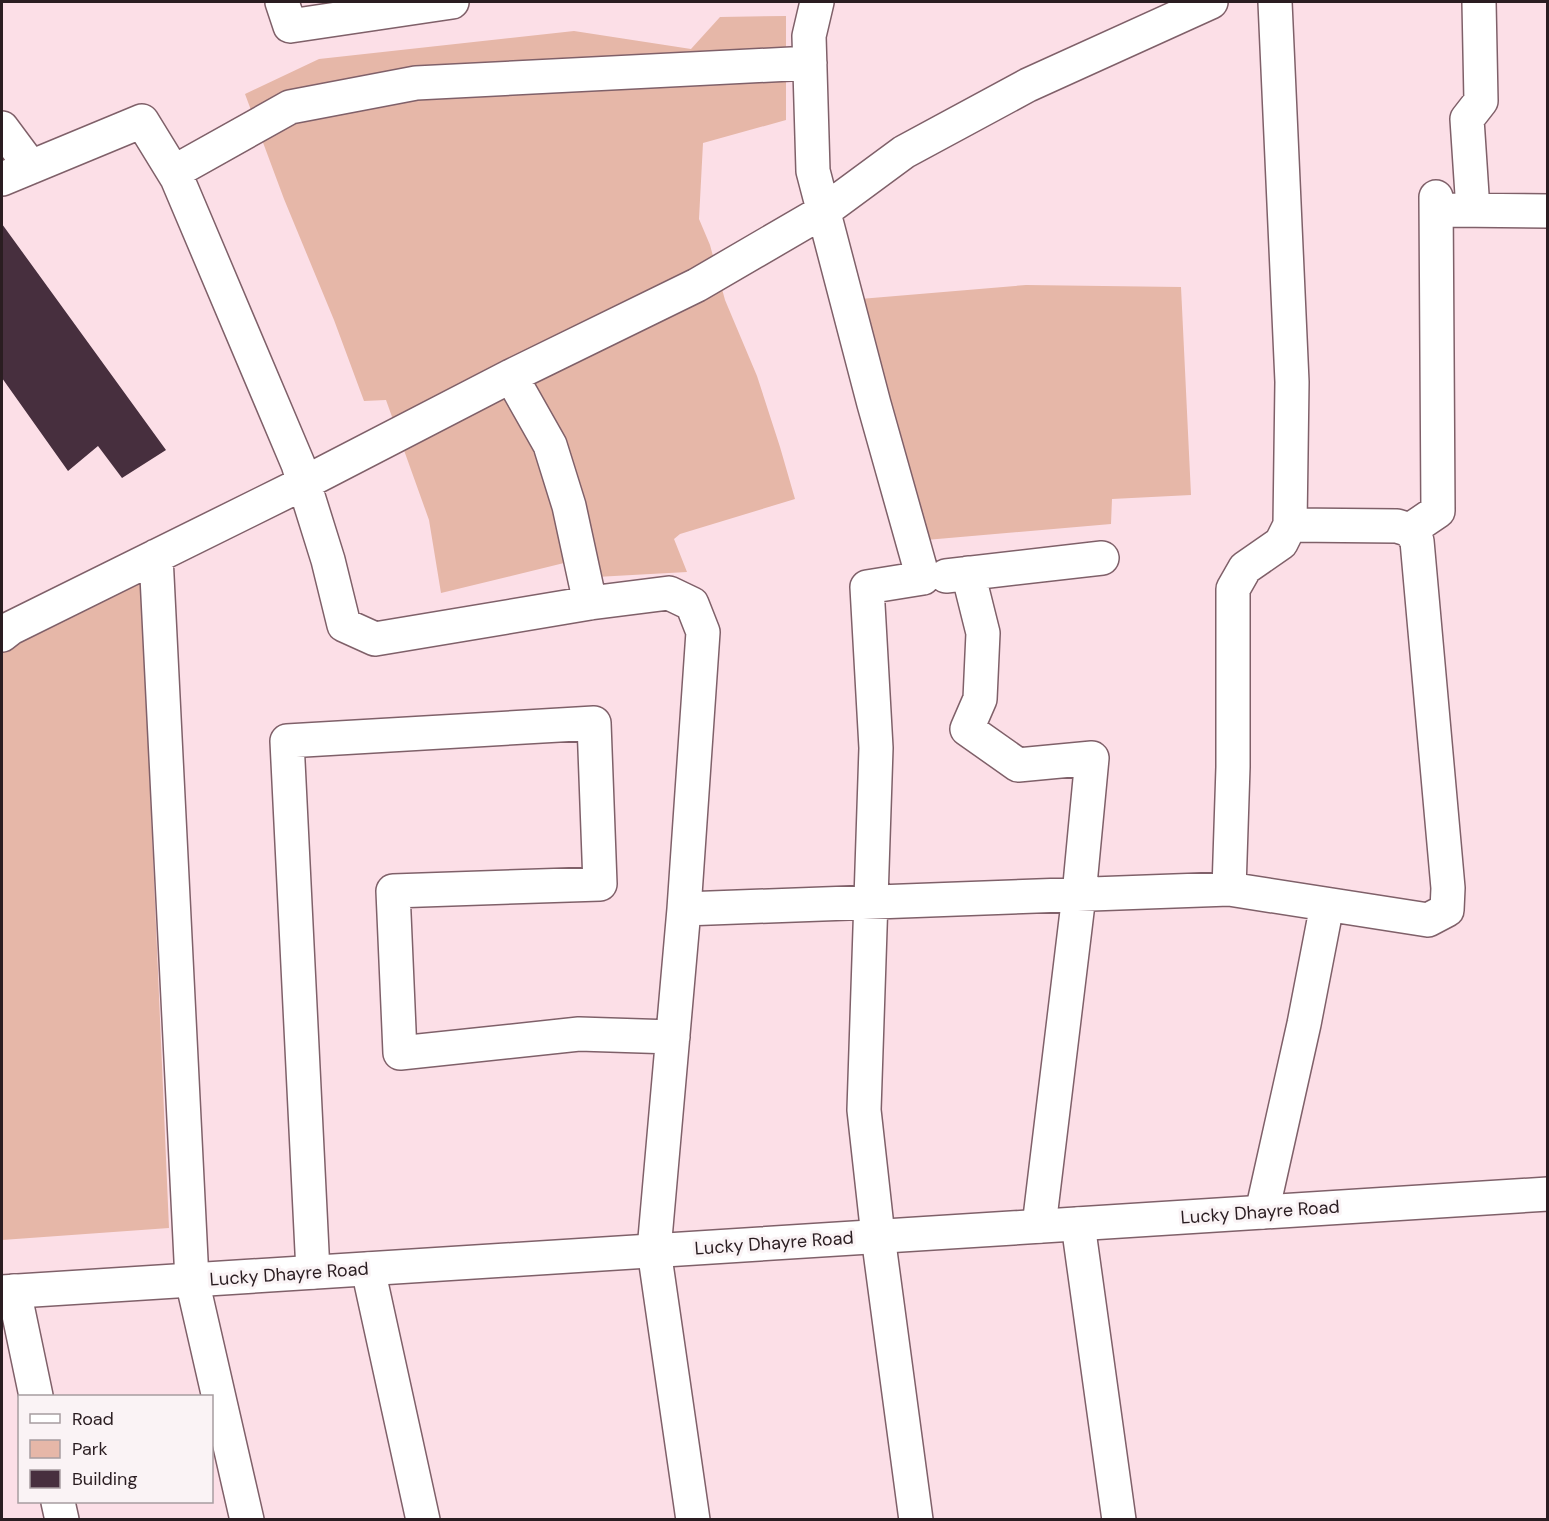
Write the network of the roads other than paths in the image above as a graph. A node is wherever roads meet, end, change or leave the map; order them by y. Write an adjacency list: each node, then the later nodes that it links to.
1 (282, 2): 2 (street)
2 (452, 2)
3 (817, 2): 7 (street)
4 (1211, 2): 12 (street)
5 (1275, 2): 16 (street)
6 (1479, 2): 11 (street)
7 (810, 63): 9 (street); 12 (street)
8 (2, 128): 10 (street)
9 (174, 172): 10 (street); 15 (street)
10 (16, 173)
11 (1473, 210): 13 (street); 17 (street)
12 (824, 211): 14 (street); 21 (street)
13 (1548, 211)
14 (511, 376): 15 (street); 22 (street)
15 (304, 483): 18 (street); 22 (street)
16 (1290, 525): 17 (street); 24 (street)
17 (1410, 530): 27 (street)
18 (156, 556): 23 (street); 38 (street)
19 (1102, 558): 20 (street)
20 (968, 573): 21 (street); 25 (street)
21 (924, 578): 26 (street)
22 (590, 603): 28 (street)
23 (2, 635)
24 (1229, 889): 25 (street); 27 (street)
25 (1079, 895): 26 (street); 33 (street)
26 (871, 901): 28 (street); 34 (street)
27 (1327, 904): 31 (street)
28 (684, 909): 29 (street)
29 (673, 1036): 35 (street); 37 (street)
30 (1548, 1194): 31 (street, Lucky Dhayre Road)
31 (1262, 1212): 32 (street, Lucky Dhayre Road)
32 (1078, 1224): 33 (street, Lucky Dhayre Road); 47 (street)
33 (1039, 1226): 34 (street, Lucky Dhayre Road)
34 (878, 1236): 35 (street, Lucky Dhayre Road); 46 (street)
35 (654, 1250): 36 (street, Lucky Dhayre Road); 45 (street)
36 (368, 1269): 37 (street, Lucky Dhayre Road); 44 (street)
37 (313, 1272): 38 (street, Lucky Dhayre Road)
38 (192, 1280): 39 (street, Lucky Dhayre Road); 43 (street)
39 (8, 1292): 40 (street)
40 (36, 1395)
41 (58, 1503): 42 (street)
42 (62, 1520)
43 (247, 1520)
44 (423, 1520)
45 (693, 1520)
46 (916, 1520)
47 (1119, 1520)

